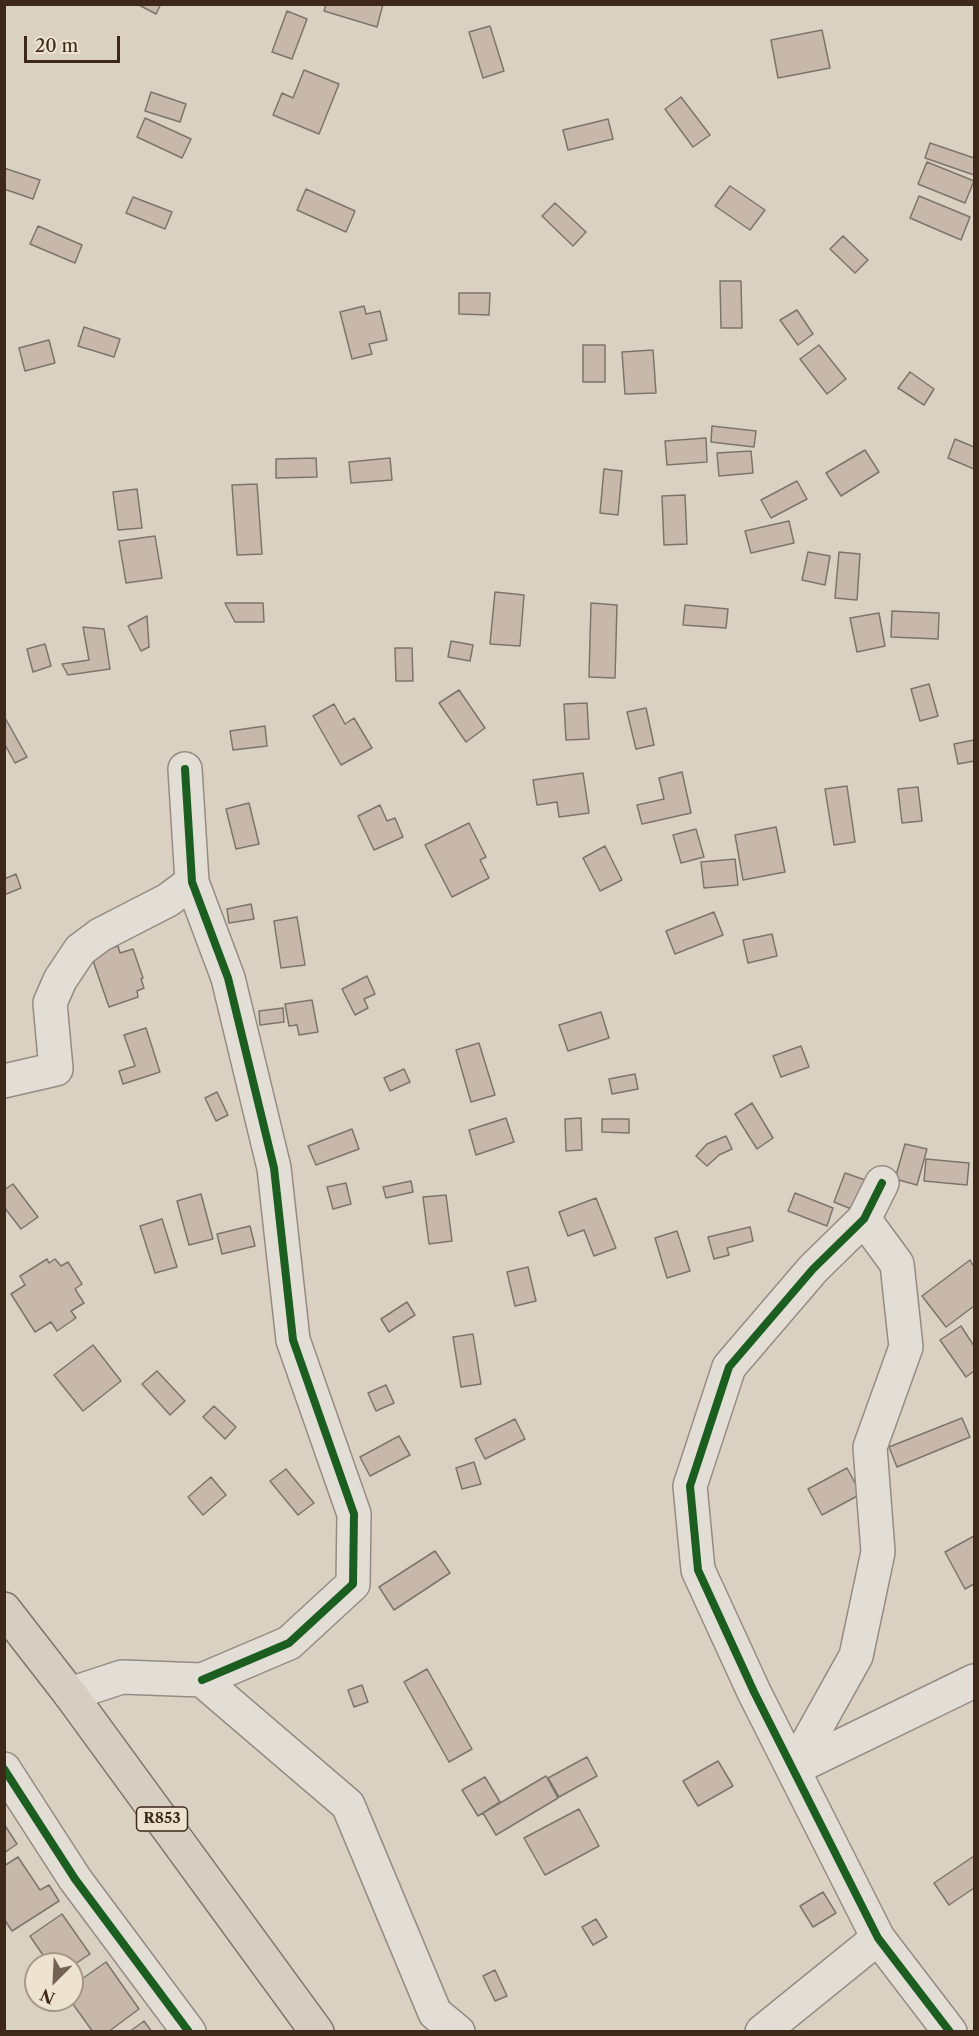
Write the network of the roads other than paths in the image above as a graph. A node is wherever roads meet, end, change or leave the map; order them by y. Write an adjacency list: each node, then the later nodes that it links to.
1 (185, 770): 2 (street)
2 (192, 882): 3 (street); 7 (street)
3 (4, 1081)
4 (882, 1183): 5 (street)
5 (864, 1219): 10 (street); 10 (street)
6 (4, 1609): 9 (main road, R853)
7 (202, 1680): 9 (street); 15 (street)
8 (975, 1681): 10 (street)
9 (70, 1694): 14 (main road, R853)
10 (793, 1768): 12 (street)
11 (4, 1769): 13 (street)
12 (878, 1938): 16 (street); 17 (street)
13 (189, 2031)
14 (317, 2031)
15 (458, 2031)
16 (762, 2031)
17 (950, 2031)

